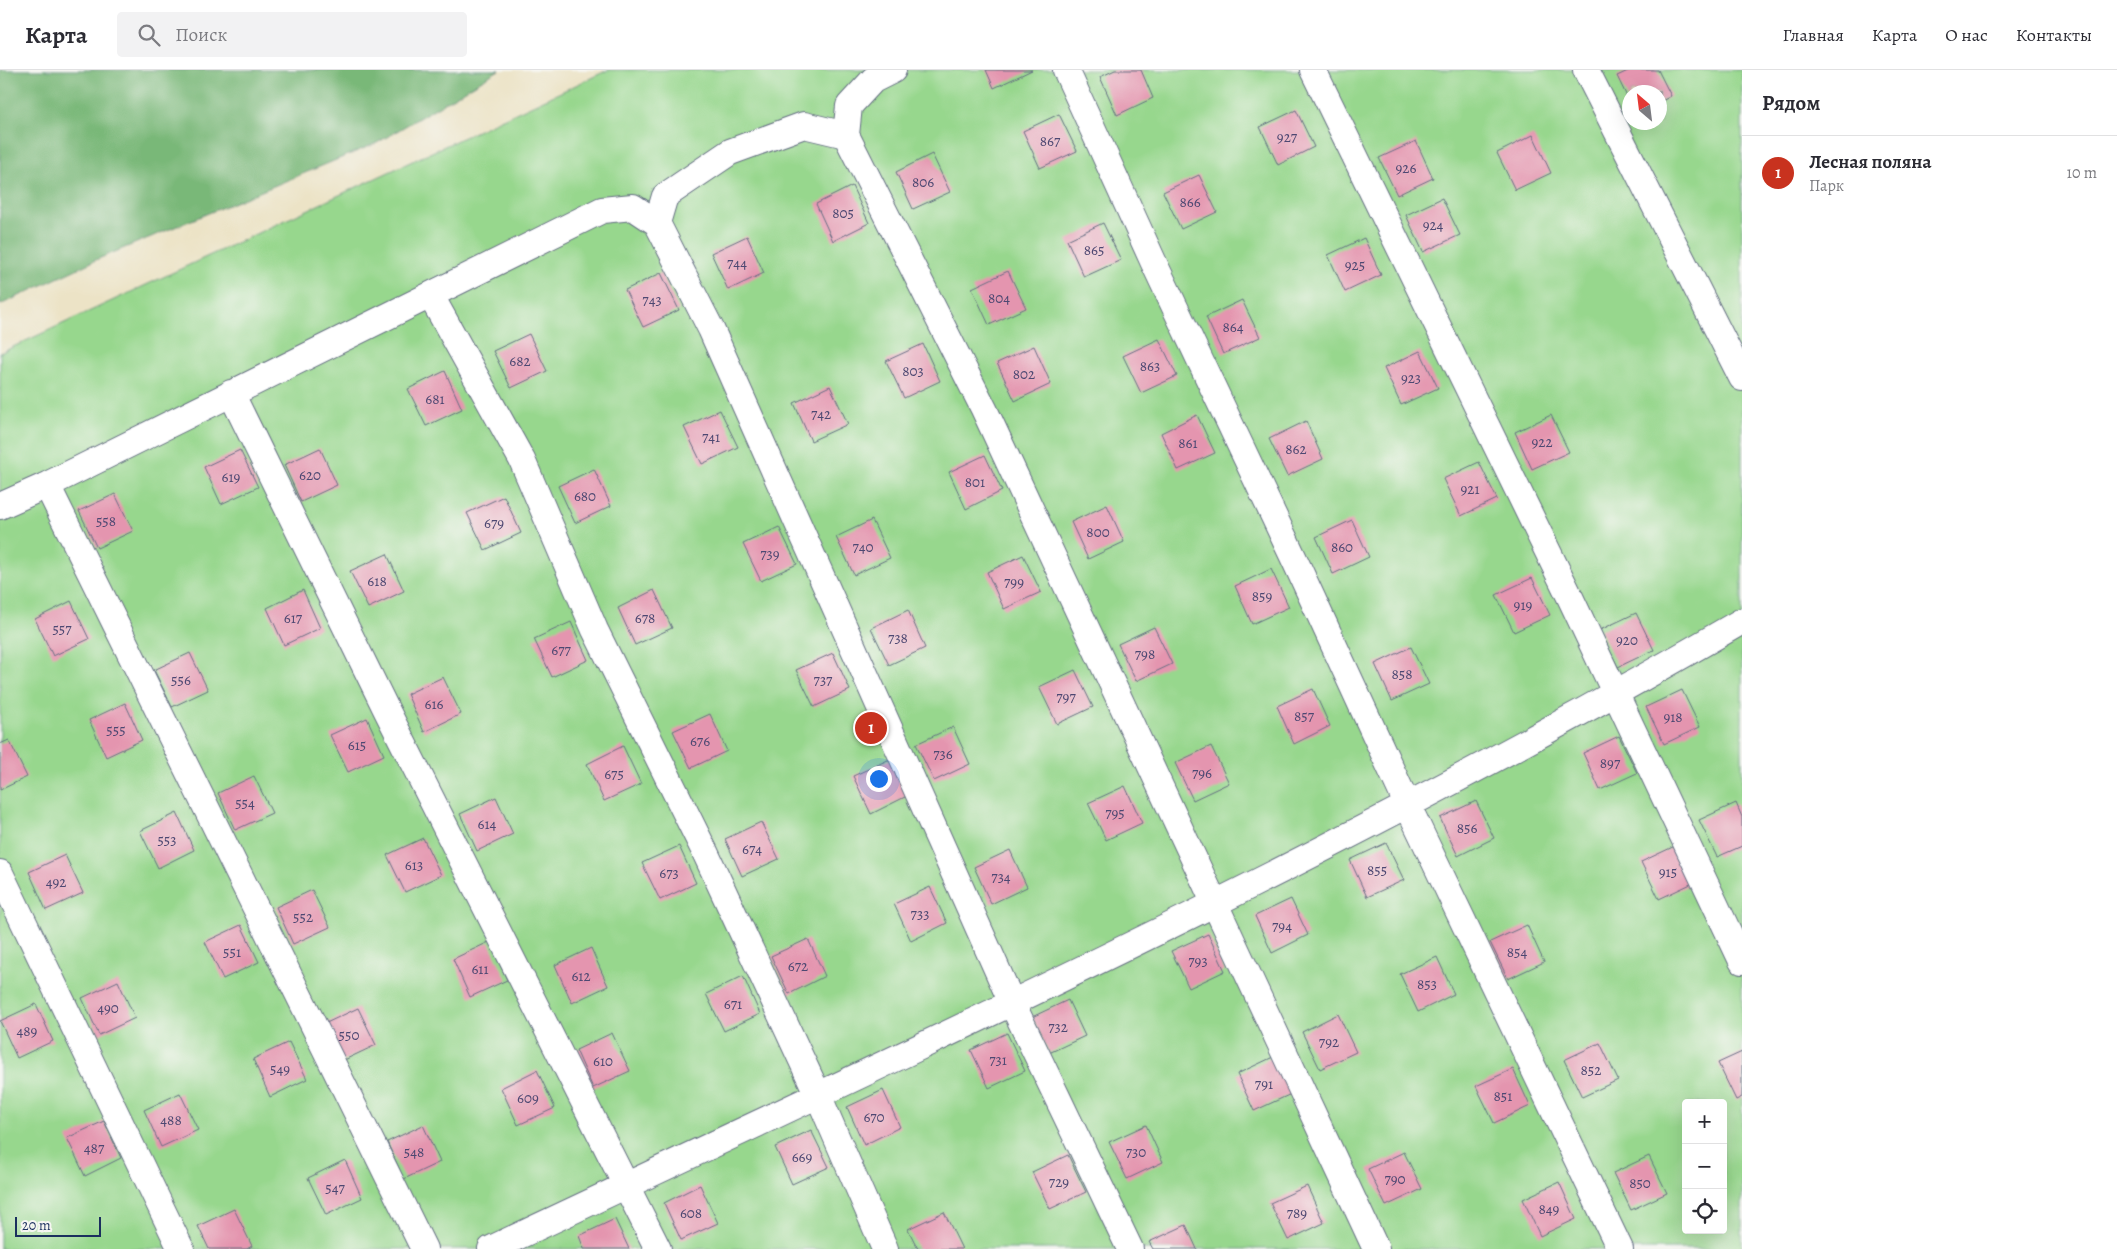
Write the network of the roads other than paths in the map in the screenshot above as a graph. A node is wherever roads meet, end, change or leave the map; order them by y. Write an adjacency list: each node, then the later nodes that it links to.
1 (893, 70): 5 (street)
2 (1066, 70): 14 (street)
3 (1313, 70): 13 (street)
4 (1586, 70): 8 (street)
5 (846, 135): 6 (street); 16 (street)
6 (657, 223): 7 (street); 18 (street)
7 (431, 296): 9 (street); 19 (street)
8 (1742, 378)
9 (231, 394): 10 (street); 20 (street)
10 (47, 484): 11 (street); 22 (street)
11 (0, 506)
12 (1742, 621): 13 (street)
13 (1616, 694): 14 (street); 17 (street)
14 (1407, 804): 16 (street); 28 (street)
15 (0, 873): 21 (street)
16 (1214, 905): 18 (street); 27 (street)
17 (1742, 961)
18 (1012, 1003): 19 (street); 26 (street)
19 (818, 1095): 20 (street); 25 (street)
20 (626, 1185): 23 (street); 24 (street)
21 (182, 1249)
22 (424, 1249)
23 (491, 1249)
24 (658, 1249)
25 (885, 1249)
26 (1130, 1249)
27 (1376, 1249)
28 (1620, 1249)

